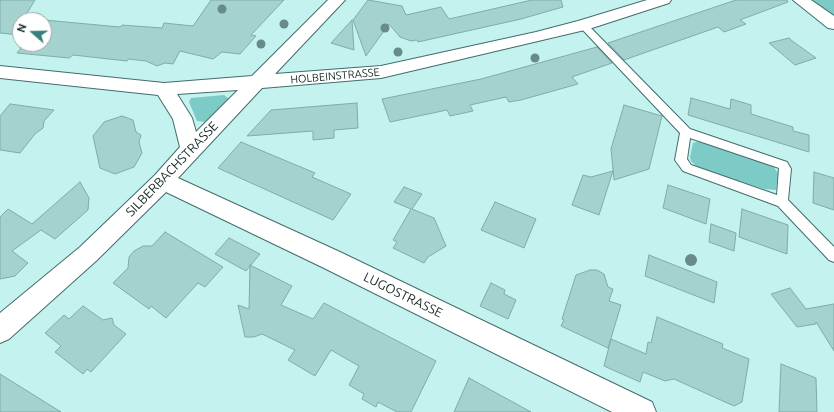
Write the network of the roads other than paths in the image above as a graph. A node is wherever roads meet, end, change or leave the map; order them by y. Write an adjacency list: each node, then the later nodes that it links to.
1 (337, 0): 7 (street, SILBERBACHSTRASSE)
2 (663, 0): 5 (street, HOLBEINSTRASSE)
3 (801, 0): 4 (street)
4 (834, 24)
5 (583, 25): 7 (street, HOLBEINSTRASSE); 9 (lane)
6 (0, 72): 8 (street, HOLBEINSTRASSE)
7 (257, 82): 8 (street, HOLBEINSTRASSE); 10 (street, SILBERBACHSTRASSE)
8 (164, 89): 10 (street)
9 (686, 132): 12 (lane); 12 (lane)
10 (191, 149): 11 (street, SILBERBACHSTRASSE)
11 (163, 181): 14 (street, SILBERBACHSTRASSE); 15 (street, LUGOSTRASSE)
12 (782, 202): 13 (lane)
13 (834, 256)
14 (0, 330)
15 (642, 412)

